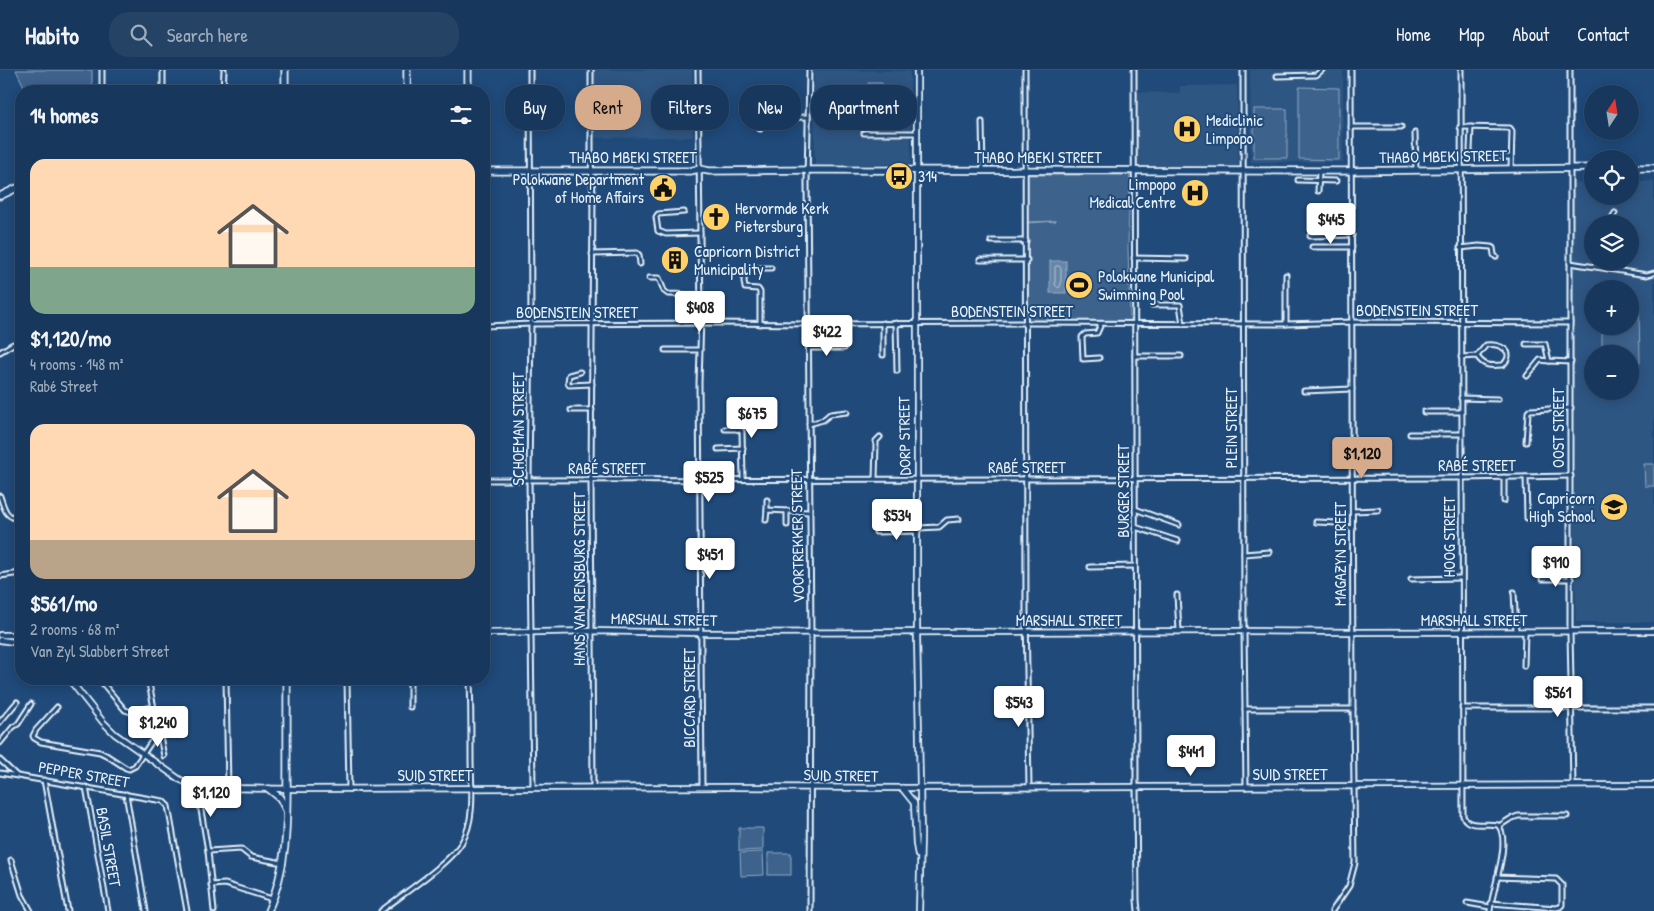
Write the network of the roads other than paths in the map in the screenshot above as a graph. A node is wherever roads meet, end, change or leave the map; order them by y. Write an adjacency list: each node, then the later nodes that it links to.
1 (102, 70): 20 (street)
2 (163, 70): 21 (street)
3 (224, 70): 22 (street)
4 (285, 70): 23 (main road)
5 (407, 70): 24 (main road)
6 (468, 70): 25 (main road)
7 (530, 70): 47 (street, SCHOEMAN STREET)
8 (591, 70): 48 (street, HANS VAN RENSBURG STREET)
9 (698, 70): 41 (street, BICCARD STREET)
10 (809, 70): 27 (street, VOORTREKKER STREET)
11 (917, 70): 34 (street, DORP STREET)
12 (1025, 70): 51 (street)
13 (1134, 70): 52 (street, BURGER STREET)
14 (1243, 70): 53 (street, PLEIN STREET)
15 (1322, 70): 19 (street)
16 (1351, 70): 32 (street, MAGAZYN STREET)
17 (1461, 70): 30 (street, HOOG STREET)
18 (1570, 70): 37 (street, OOST STREET)
19 (1277, 76)
20 (102, 85)
21 (163, 85)
22 (224, 85)
23 (285, 85)
24 (407, 85)
25 (468, 85)
26 (801, 117): 27 (street)
27 (808, 117): 43 (street, VOORTREKKER STREET)
28 (982, 122): 50 (street)
29 (1401, 127): 32 (street)
30 (1460, 127): 31 (street); 45 (street, HOOG STREET)
31 (1470, 127): 36 (street); 36 (street)
32 (1351, 128): 55 (street, MAGAZYN STREET)
33 (864, 133): 34 (street)
34 (917, 133): 49 (street, DORP STREET)
35 (1415, 133): 44 (street)
36 (1511, 157): 42 (street)
37 (1570, 168): 38 (main road, THABO MBEKI STREET); 42 (main road, THABO MBEKI STREET); 77 (street, OOST STREET)
38 (1584, 168)
39 (1639, 168): 40 (main road)
40 (1654, 168)
41 (699, 169): 43 (main road, THABO MBEKI STREET); 48 (main road, THABO MBEKI STREET); 63 (street, BICCARD STREET)
42 (1511, 169): 45 (main road, THABO MBEKI STREET)
43 (807, 170): 49 (main road, THABO MBEKI STREET); 97 (street, VOORTREKKER STREET)
44 (1416, 170): 45 (main road, THABO MBEKI STREET); 55 (main road, THABO MBEKI STREET)
45 (1460, 170): 70 (street, HOOG STREET)
46 (490, 171): 47 (main road, THABO MBEKI STREET)
47 (531, 171): 48 (main road, THABO MBEKI STREET); 93 (street, SCHOEMAN STREET)
48 (591, 171): 71 (street, HANS VAN RENSBURG STREET)
49 (917, 171): 50 (main road, THABO MBEKI STREET); 98 (street, DORP STREET)
50 (983, 171): 51 (main road, THABO MBEKI STREET)
51 (1026, 171): 52 (main road, THABO MBEKI STREET); 67 (street)
52 (1135, 171): 53 (main road, THABO MBEKI STREET); 73 (street, BURGER STREET)
53 (1244, 171): 54 (main road, THABO MBEKI STREET); 102 (street, PLEIN STREET)
54 (1319, 171): 55 (main road, THABO MBEKI STREET); 57 (street)
55 (1352, 171): 64 (street, MAGAZYN STREET)
56 (1298, 180): 57 (street)
57 (1319, 181): 58 (street); 60 (street)
58 (1336, 181)
59 (15, 189): 61 (main road)
60 (1318, 191)
61 (0, 196)
62 (684, 212): 63 (street)
63 (700, 233): 85 (street, BICCARD STREET)
64 (1352, 235): 65 (street); 69 (street, MAGAZYN STREET)
65 (1310, 236)
66 (991, 241): 67 (street)
67 (1026, 241): 76 (street)
68 (1312, 247): 69 (street)
69 (1352, 247): 87 (street, MAGAZYN STREET)
70 (1460, 248): 72 (street); 91 (street, HOOG STREET)
71 (592, 254): 78 (street); 94 (street, HANS VAN RENSBURG STREET)
72 (1496, 257)
73 (1134, 258): 74 (street); 100 (street, BURGER STREET)
74 (1186, 259)
75 (980, 260): 76 (street)
76 (1026, 260): 90 (street)
77 (1570, 263): 79 (street); 92 (street, OOST STREET)
78 (640, 264)
79 (1584, 265)
80 (771, 268): 96 (street)
81 (1615, 270): 82 (street)
82 (1654, 273)
83 (1286, 275): 103 (street)
84 (649, 278): 85 (street)
85 (701, 295): 95 (street, BICCARD STREET)
86 (1152, 305): 101 (street)
87 (1352, 322): 91 (street, BODENSTEIN STREET); 103 (street, BODENSTEIN STREET); 124 (street, MAGAZYN STREET)
88 (883, 323): 89 (street, BODENSTEIN STREET); 97 (street, BODENSTEIN STREET); 112 (street)
89 (896, 323): 98 (street, BODENSTEIN STREET); 120 (street)
90 (1026, 323): 98 (street, BODENSTEIN STREET); 99 (street, BODENSTEIN STREET); 152 (street)
91 (1461, 323): 92 (street, BODENSTEIN STREET); 116 (street, HOOG STREET)
92 (1570, 323): 119 (street, OOST STREET)
93 (531, 324): 94 (street, BODENSTEIN STREET); 104 (street, BODENSTEIN STREET); 154 (street, SCHOEMAN STREET)
94 (592, 324): 95 (street, BODENSTEIN STREET); 123 (street, HANS VAN RENSBURG STREET)
95 (701, 324): 96 (street, BODENSTEIN STREET); 110 (street, BICCARD STREET)
96 (760, 324): 97 (street, BODENSTEIN STREET)
97 (809, 324): 107 (street, VOORTREKKER STREET)
98 (916, 324): 151 (street, DORP STREET)
99 (1101, 324): 100 (street, BODENSTEIN STREET); 117 (street)
100 (1134, 324): 101 (street, BODENSTEIN STREET); 113 (street, BURGER STREET)
101 (1183, 324): 102 (street, BODENSTEIN STREET)
102 (1243, 324): 103 (street, BODENSTEIN STREET); 148 (street, PLEIN STREET)
103 (1286, 324)
104 (490, 326)
105 (15, 344): 111 (street)
106 (1526, 344): 118 (street)
107 (809, 348): 108 (street); 134 (street, VOORTREKKER STREET)
108 (844, 348)
109 (664, 350): 110 (street)
110 (700, 350): 156 (street, BICCARD STREET)
111 (0, 352)
112 (883, 355)
113 (1135, 356): 114 (street); 147 (street, BURGER STREET)
114 (1181, 356)
115 (1477, 356): 115 (street); 116 (street)
116 (1461, 357): 126 (street, HOOG STREET)
117 (1099, 358)
118 (1549, 361): 119 (street); 122 (street)
119 (1570, 362): 128 (street, OOST STREET)
120 (896, 371)
121 (580, 372): 123 (street)
122 (1527, 376)
123 (592, 384): 130 (street, HANS VAN RENSBURG STREET)
124 (1352, 389): 125 (street); 143 (street, MAGAZYN STREET)
125 (1304, 391)
126 (1461, 398): 127 (street); 133 (street, HOOG STREET)
127 (1498, 399)
128 (1571, 408): 139 (street); 142 (street, OOST STREET)
129 (571, 410): 130 (street)
130 (592, 410): 155 (street, HANS VAN RENSBURG STREET)
131 (847, 412): 134 (street)
132 (1424, 412): 133 (street)
133 (1461, 412): 137 (street, HOOG STREET)
134 (809, 424): 157 (street, VOORTREKKER STREET)
135 (725, 429): 140 (street)
136 (1410, 434): 137 (street)
137 (1461, 434): 149 (street, HOOG STREET)
138 (880, 437): 150 (street)
139 (1526, 442)
140 (743, 448): 141 (street); 146 (street)
141 (718, 449)
142 (1571, 476): 145 (street, RABÉ STREET); 186 (street, OOST STREET)
143 (1353, 477): 148 (street, RABÉ STREET); 149 (street, RABÉ STREET); 165 (street, MAGAZYN STREET)
144 (1504, 477): 145 (street, RABÉ STREET); 149 (street, RABÉ STREET); 160 (street)
145 (1526, 477): 167 (street)
146 (743, 478): 156 (street, RABÉ STREET); 157 (street, RABÉ STREET)
147 (1135, 478): 148 (street, RABÉ STREET); 152 (street, RABÉ STREET); 161 (street, BURGER STREET)
148 (1244, 478): 180 (street, PLEIN STREET)
149 (1461, 478): 185 (street, HOOG STREET)
150 (875, 479): 151 (street, RABÉ STREET); 157 (street, RABÉ STREET)
151 (917, 479): 152 (street, RABÉ STREET); 176 (street, DORP STREET)
152 (1027, 479): 206 (street)
153 (490, 480): 154 (street, RABÉ STREET)
154 (530, 480): 155 (street, RABÉ STREET); 203 (street, SCHOEMAN STREET)
155 (591, 480): 156 (street, RABÉ STREET); 191 (street, HANS VAN RENSBURG STREET)
156 (700, 480): 204 (street, BICCARD STREET)
157 (809, 480): 166 (street, VOORTREKKER STREET)
158 (0, 496): 168 (street)
159 (767, 500): 162 (street)
160 (1504, 501)
161 (1135, 509): 173 (street); 174 (street, BURGER STREET)
162 (766, 510): 164 (street); 169 (street)
163 (1378, 510): 165 (street)
164 (787, 511): 166 (street); 172 (street)
165 (1353, 511): 175 (street, MAGAZYN STREET)
166 (809, 512): 194 (street, VOORTREKKER STREET)
167 (1527, 518)
168 (15, 519)
169 (766, 520)
170 (959, 520): 176 (street)
171 (1316, 522): 175 (street)
172 (787, 525)
173 (1179, 525)
174 (1135, 527): 178 (street); 181 (street, BURGER STREET)
175 (1353, 529): 197 (street, MAGAZYN STREET)
176 (918, 530): 177 (street); 205 (street, DORP STREET)
177 (876, 532)
178 (1178, 541)
179 (1269, 552): 180 (street)
180 (1244, 554): 192 (street, PLEIN STREET)
181 (1135, 566): 182 (street); 195 (street, BURGER STREET)
182 (1090, 567)
183 (15, 574): 184 (street)
184 (0, 576)
185 (1461, 578): 187 (street); 198 (street, HOOG STREET)
186 (1571, 578): 188 (street); 201 (street, OOST STREET)
187 (1411, 579)
188 (1542, 579)
189 (1514, 592): 199 (street)
190 (1177, 595): 196 (street)
191 (592, 631): 203 (street, MARSHALL STREET); 204 (street, MARSHALL STREET); 253 (street, HANS VAN RENSBURG STREET)
192 (1244, 631): 196 (street, MARSHALL STREET); 197 (street, MARSHALL STREET); 227 (street, PLEIN STREET)
193 (1654, 631): 201 (street, MARSHALL STREET)
194 (811, 632): 204 (street, MARSHALL STREET); 205 (street, MARSHALL STREET); 246 (street, VOORTREKKER STREET)
195 (1136, 632): 196 (street, MARSHALL STREET); 206 (street, MARSHALL STREET); 247 (street, BURGER STREET)
196 (1179, 632)
197 (1353, 632): 198 (street, MARSHALL STREET); 228 (street, MAGAZYN STREET)
198 (1461, 632): 199 (street, MARSHALL STREET); 225 (street, HOOG STREET)
199 (1516, 632): 200 (street, MARSHALL STREET)
200 (1525, 632): 201 (street, MARSHALL STREET); 211 (street)
201 (1570, 632): 229 (street, OOST STREET)
202 (490, 633): 203 (street, MARSHALL STREET)
203 (531, 633): 244 (street, SCHOEMAN STREET)
204 (702, 633): 245 (street, BICCARD STREET)
205 (917, 633): 206 (street, MARSHALL STREET); 255 (street, DORP STREET)
206 (1027, 633): 256 (street)
207 (0, 635): 208 (street)
208 (15, 635)
209 (0, 640): 210 (street)
210 (15, 642)
211 (1524, 666)
212 (74, 685): 233 (street, SUID STREET)
213 (104, 685): 223 (street)
214 (149, 685): 223 (street)
215 (226, 685): 250 (street)
216 (287, 685): 258 (main road)
217 (348, 685): 251 (street)
218 (410, 685): 224 (street)
219 (470, 685): 252 (street)
220 (17, 702): 230 (street)
221 (31, 704): 232 (street)
222 (57, 707): 233 (street)
223 (153, 707): 231 (street)
224 (410, 707)
225 (1462, 708): 229 (street); 241 (street, HOOG STREET)
226 (1654, 708): 229 (street)
227 (1245, 709): 228 (street); 248 (street, PLEIN STREET)
228 (1353, 709): 249 (street, MAGAZYN STREET)
229 (1571, 709): 239 (street, OOST STREET)
230 (0, 722)
231 (158, 732): 233 (street); 234 (street)
232 (0, 743)
233 (143, 754): 243 (street, SUID STREET)
234 (164, 756)
235 (0, 760): 237 (street)
236 (2, 773): 237 (street, PEPPER STREET)
237 (16, 775): 238 (street, PEPPER STREET)
238 (44, 780): 242 (street, PEPPER STREET); 273 (street)
239 (1573, 785): 240 (street, SUID STREET); 241 (street, SUID STREET)
240 (1654, 785)
241 (1463, 786): 249 (street, SUID STREET); 262 (street, HOOG STREET)
242 (86, 787): 259 (street, PEPPER STREET); 274 (street, BASIL STREET)
243 (197, 787): 250 (street, SUID STREET); 263 (street)
244 (533, 787): 252 (street, SUID STREET); 253 (street, SUID STREET)
245 (702, 787): 246 (street, SUID STREET); 253 (street, SUID STREET)
246 (810, 787): 254 (street, SUID STREET); 280 (street, VOORTREKKER STREET)
247 (1136, 787): 248 (street, SUID STREET); 256 (street, SUID STREET); 282 (street, BURGER STREET)
248 (1246, 787): 249 (street, SUID STREET)
249 (1353, 787): 283 (street, MAGAZYN STREET)
250 (228, 788): 257 (street, SUID STREET)
251 (349, 788): 252 (street, SUID STREET); 258 (street, SUID STREET)
252 (471, 788): 279 (street)
253 (593, 788)
254 (902, 788): 255 (street, SUID STREET); 265 (street, DORP STREET)
255 (920, 788): 256 (street, SUID STREET); 265 (street, DORP STREET)
256 (1029, 788)
257 (270, 789): 258 (street, SUID STREET); 260 (main road)
258 (287, 789): 260 (main road)
259 (126, 794): 275 (street); 276 (street, PEPPER STREET)
260 (287, 812): 266 (main road)
261 (1567, 816): 262 (street)
262 (1499, 826): 267 (street)
263 (208, 851): 266 (street); 268 (street)
264 (11, 860): 272 (street)
265 (920, 861): 281 (street, DORP STREET)
266 (283, 864): 269 (main road)
267 (1497, 877): 271 (street); 271 (street)
268 (211, 885): 269 (street); 277 (street)
269 (273, 900): 278 (main road)
270 (1468, 902): 271 (street)
271 (1490, 907)
272 (31, 911)
273 (68, 911)
274 (108, 911)
275 (146, 911)
276 (187, 911)
277 (214, 911)
278 (268, 911)
279 (381, 911)
280 (810, 911)
281 (919, 911)
282 (1138, 911)
283 (1332, 911)

